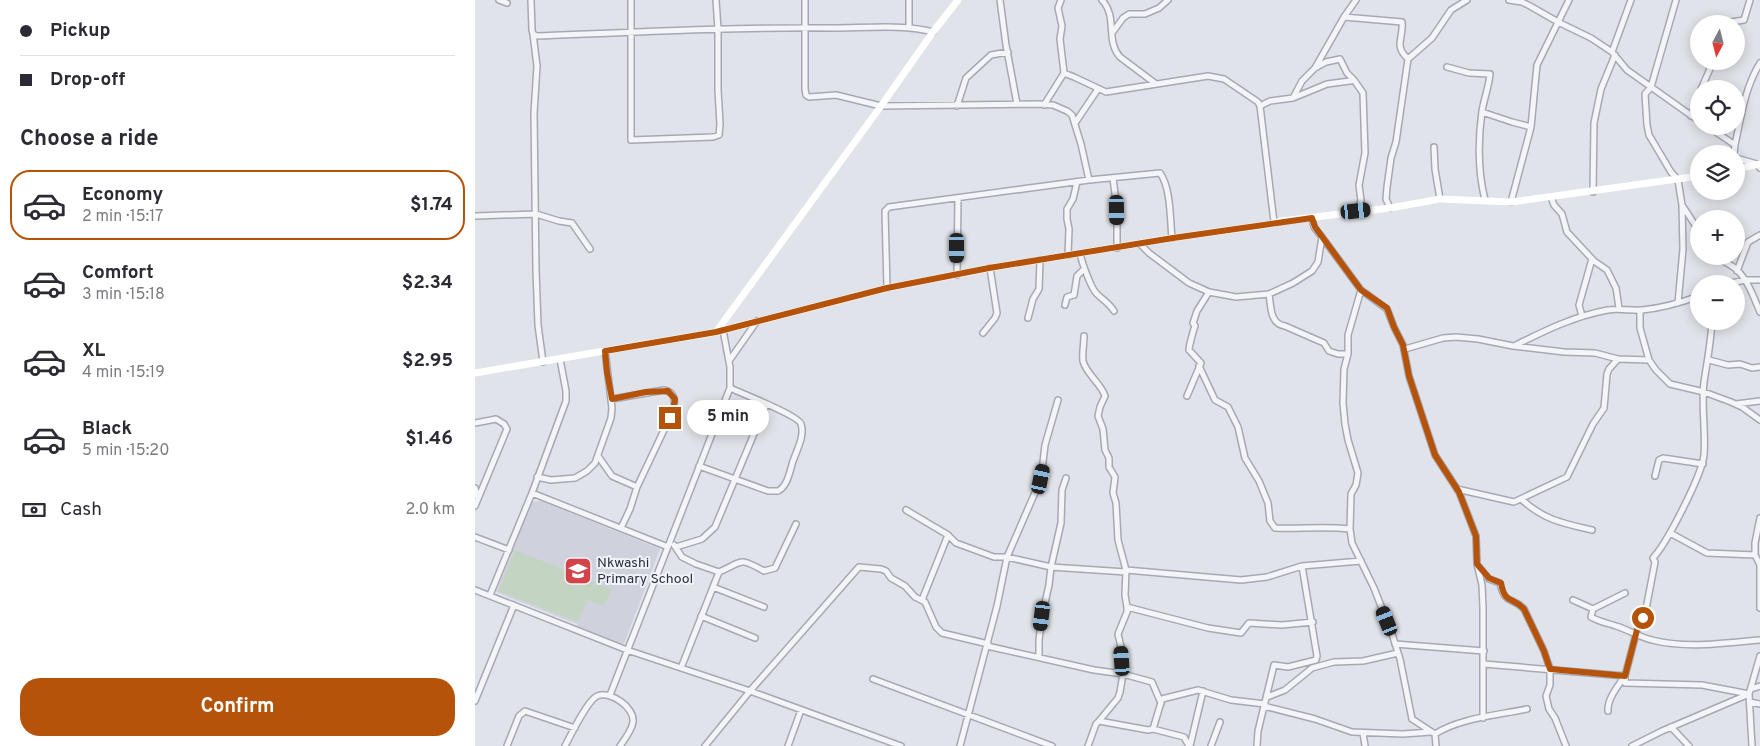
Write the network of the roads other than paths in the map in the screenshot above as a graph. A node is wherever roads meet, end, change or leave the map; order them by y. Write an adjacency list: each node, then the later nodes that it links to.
1 (499, 0): 19 (street)
2 (531, 0): 29 (street)
3 (631, 0): 26 (street)
4 (716, 0): 25 (street)
5 (805, 0): 23 (street)
6 (909, 0): 24 (street)
7 (958, 0): 27 (street)
8 (1000, 0): 30 (street)
9 (1061, 0): 36 (street)
10 (1102, 0): 28 (street)
11 (1168, 0): 28 (street)
12 (1356, 0): 20 (street)
13 (1467, 0): 32 (street)
14 (1509, 0): 22 (street)
15 (1569, 0): 22 (street)
16 (1631, 0): 31 (street)
17 (1676, 0): 39 (street)
18 (1750, 0): 21 (street)
19 (507, 3)
20 (1344, 17): 32 (street); 35 (street)
21 (1745, 17)
22 (1558, 22): 31 (street); 50 (street)
23 (805, 28): 24 (street); 25 (street); 44 (street)
24 (909, 28): 27 (street)
25 (718, 29): 26 (street); 26 (street)
26 (631, 32): 29 (street)
27 (933, 32): 44 (street)
28 (1112, 32): 38 (street)
29 (533, 34): 71 (street)
30 (1008, 52): 42 (street); 45 (street)
31 (1614, 54): 39 (street); 62 (street)
32 (1408, 59): 69 (street)
33 (1760, 63): 52 (street)
34 (1447, 67): 47 (street)
35 (1315, 68): 37 (street); 41 (street)
36 (1064, 73): 40 (street); 43 (street)
37 (1354, 80): 41 (street); 70 (street)
38 (1156, 84): 40 (street); 46 (street)
39 (1651, 87): 48 (street); 60 (street)
40 (1098, 89): 49 (street)
41 (1293, 98): 46 (street)
42 (1017, 104): 43 (street); 45 (street)
43 (1044, 104): 49 (street)
44 (881, 106): 45 (street); 109 (street)
45 (957, 106)
46 (1260, 106): 75 (street)
47 (1482, 112): 50 (street); 66 (street)
48 (1690, 115)
49 (1075, 123): 59 (street)
50 (1531, 126): 67 (street)
51 (1720, 135): 52 (street)
52 (1735, 145)
53 (1434, 147): 65 (street)
54 (1745, 161): 55 (street)
55 (1759, 165): 56 (street)
56 (1745, 167)
57 (1113, 178): 59 (street); 78 (street); 80 (street)
58 (1690, 178): 60 (street)
59 (1089, 180): 61 (street)
60 (1678, 180): 62 (street); 68 (street)
61 (1077, 182): 64 (street); 83 (street)
62 (1593, 192): 63 (street)
63 (1551, 197): 67 (street); 84 (street)
64 (958, 198): 90 (street); 94 (street)
65 (1441, 199): 66 (street); 69 (street)
66 (1485, 200): 67 (street)
67 (1511, 202)
68 (1682, 205): 73 (street); 99 (street)
69 (1390, 208): 70 (street)
70 (1356, 211): 74 (street)
71 (536, 214): 72 (street); 81 (street); 121 (street)
72 (475, 216)
73 (1690, 217)
74 (1312, 218): 75 (street); 77 (street)
75 (1274, 222): 78 (street)
76 (1760, 235): 89 (street)
77 (1321, 237): 95 (street); 97 (street)
78 (1173, 238): 79 (street)
79 (1140, 244): 80 (street); 96 (street)
80 (1117, 248): 82 (street)
81 (590, 249)
82 (1081, 254): 83 (street); 88 (street)
83 (1068, 256): 85 (street)
84 (1592, 259): 101 (street); 105 (street)
85 (1040, 260): 87 (street); 106 (street)
86 (1728, 265): 89 (street)
87 (989, 268): 90 (street); 110 (street)
88 (1084, 269): 100 (street); 103 (street)
89 (1737, 271): 91 (street)
90 (957, 275): 94 (street)
91 (1741, 275)
92 (1745, 280): 93 (street); 104 (street)
93 (1760, 280)
94 (887, 288): 107 (street)
95 (1361, 290): 113 (street); 115 (street)
96 (1209, 292): 97 (street); 122 (street)
97 (1269, 294): 115 (street)
98 (1690, 299): 99 (street)
99 (1678, 303): 102 (street)
100 (1065, 305)
101 (1619, 308): 102 (street); 105 (street)
102 (1640, 310): 118 (street)
103 (1114, 311)
104 (1760, 312)
105 (1582, 316): 112 (street)
106 (1028, 318)
107 (758, 320): 109 (street); 120 (street)
108 (1711, 330): 119 (street)
109 (719, 331): 114 (street); 120 (street)
110 (983, 333)
111 (1084, 336): 169 (street)
112 (1513, 346): 113 (street); 117 (street)
113 (1405, 349): 144 (street)
114 (605, 351): 116 (street); 128 (street)
115 (1349, 354): 153 (street)
116 (560, 359): 121 (street); 139 (street)
117 (1618, 359): 118 (street); 147 (street)
118 (1649, 360): 126 (street)
119 (1709, 360): 123 (street); 126 (street)
120 (729, 361): 125 (street)
121 (543, 362): 124 (street)
122 (1199, 366): 127 (street); 153 (street)
123 (1760, 367)
124 (475, 373)
125 (730, 388): 132 (street); 137 (street)
126 (1704, 392): 131 (street); 136 (street)
127 (1187, 396)
128 (612, 399): 135 (street); 142 (street)
129 (1058, 400): 163 (street)
130 (1760, 401): 131 (street)
131 (1736, 404): 133 (street)
132 (766, 405): 141 (street); 141 (street)
133 (1760, 420)
134 (475, 423): 146 (street)
135 (598, 456): 139 (street); 142 (street)
136 (1703, 464): 138 (street); 155 (street)
137 (699, 466): 141 (street); 158 (street)
138 (1655, 476)
139 (537, 477): 145 (street)
140 (1066, 478): 168 (street)
141 (734, 480): 160 (street)
142 (637, 487): 152 (street)
143 (475, 488): 146 (street)
144 (1457, 489): 147 (street); 165 (street)
145 (532, 493): 152 (street); 161 (street)
146 (478, 498): 148 (street)
147 (1521, 499): 154 (street)
148 (475, 506)
149 (907, 510): 156 (street)
150 (1760, 518): 162 (street)
151 (796, 524): 170 (street)
152 (621, 528): 159 (street)
153 (1350, 529): 164 (street)
154 (1592, 530)
155 (1669, 533): 162 (street); 184 (street)
156 (948, 534): 163 (street); 175 (street)
157 (475, 537): 161 (street)
158 (669, 539): 159 (street); 160 (street)
159 (668, 547): 189 (street)
160 (675, 547): 170 (street)
161 (509, 550): 174 (street)
162 (1755, 555): 166 (street)
163 (1007, 557): 168 (street); 188 (street)
164 (1361, 561): 167 (street); 187 (street)
165 (1477, 564): 190 (street); 196 (street)
166 (1760, 565): 180 (street)
167 (1302, 566): 169 (street); 183 (street)
168 (1051, 567): 169 (street); 192 (street)
169 (1126, 571): 179 (street)
170 (719, 572): 171 (street)
171 (713, 587): 178 (street); 182 (street)
172 (475, 590): 174 (street)
173 (1625, 593): 181 (street)
174 (490, 595): 177 (street)
175 (922, 600): 188 (street); 201 (street)
176 (1573, 600): 181 (street)
177 (514, 605): 189 (street); 206 (street)
178 (764, 607)
179 (1127, 607): 183 (street); 197 (street)
180 (1760, 608)
181 (1593, 609): 184 (street)
182 (701, 616): 185 (street); 195 (street)
183 (1313, 622): 205 (street)
184 (1636, 636): 186 (street); 198 (street)
185 (755, 638)
186 (1760, 640)
187 (1395, 644): 190 (street); 191 (street)
188 (987, 645): 192 (street); 214 (street)
189 (627, 650): 195 (street); 204 (street)
190 (1484, 651): 194 (street)
191 (1398, 654): 205 (street); 222 (street)
192 (1039, 656): 197 (street)
193 (1760, 656): 203 (street)
194 (1484, 664): 196 (street); 215 (street)
195 (681, 668): 201 (street)
196 (1550, 669): 198 (street); 238 (street)
197 (1123, 674): 208 (street); 216 (street)
198 (1625, 676): 203 (street); 213 (street)
199 (873, 679): 214 (street)
200 (1760, 686): 203 (street)
201 (750, 691): 212 (street); 227 (street)
202 (1203, 691): 208 (street); 210 (street); 233 (street)
203 (1750, 692): 207 (street); 219 (street)
204 (610, 695): 218 (street); 226 (street)
205 (1267, 697): 210 (street)
206 (475, 701)
207 (1750, 702): 209 (street); 241 (street)
208 (1161, 703): 220 (street)
209 (1760, 704)
210 (1265, 705): 221 (street); 235 (street)
211 (1527, 709): 215 (street)
212 (801, 710): 223 (street); 228 (street)
213 (1608, 711)
214 (969, 715): 230 (street); 231 (street)
215 (1483, 718): 222 (street)
216 (1099, 721): 220 (street); 232 (street)
217 (1220, 722): 234 (street)
218 (575, 728): 224 (street); 225 (street)
219 (1671, 728): 239 (street); 240 (street)
220 (1153, 729): 233 (street)
221 (1363, 733): 222 (street); 236 (street)
222 (1433, 733): 237 (street)
223 (894, 745): 229 (street)
224 (507, 746)
225 (565, 746)
226 (621, 746)
227 (705, 746)
228 (788, 746)
229 (901, 746)
230 (960, 746)
231 (1052, 746)
232 (1089, 746)
233 (1189, 746)
234 (1211, 746)
235 (1257, 746)
236 (1365, 746)
237 (1436, 746)
238 (1566, 746)
239 (1632, 746)
240 (1689, 746)
241 (1752, 746)

